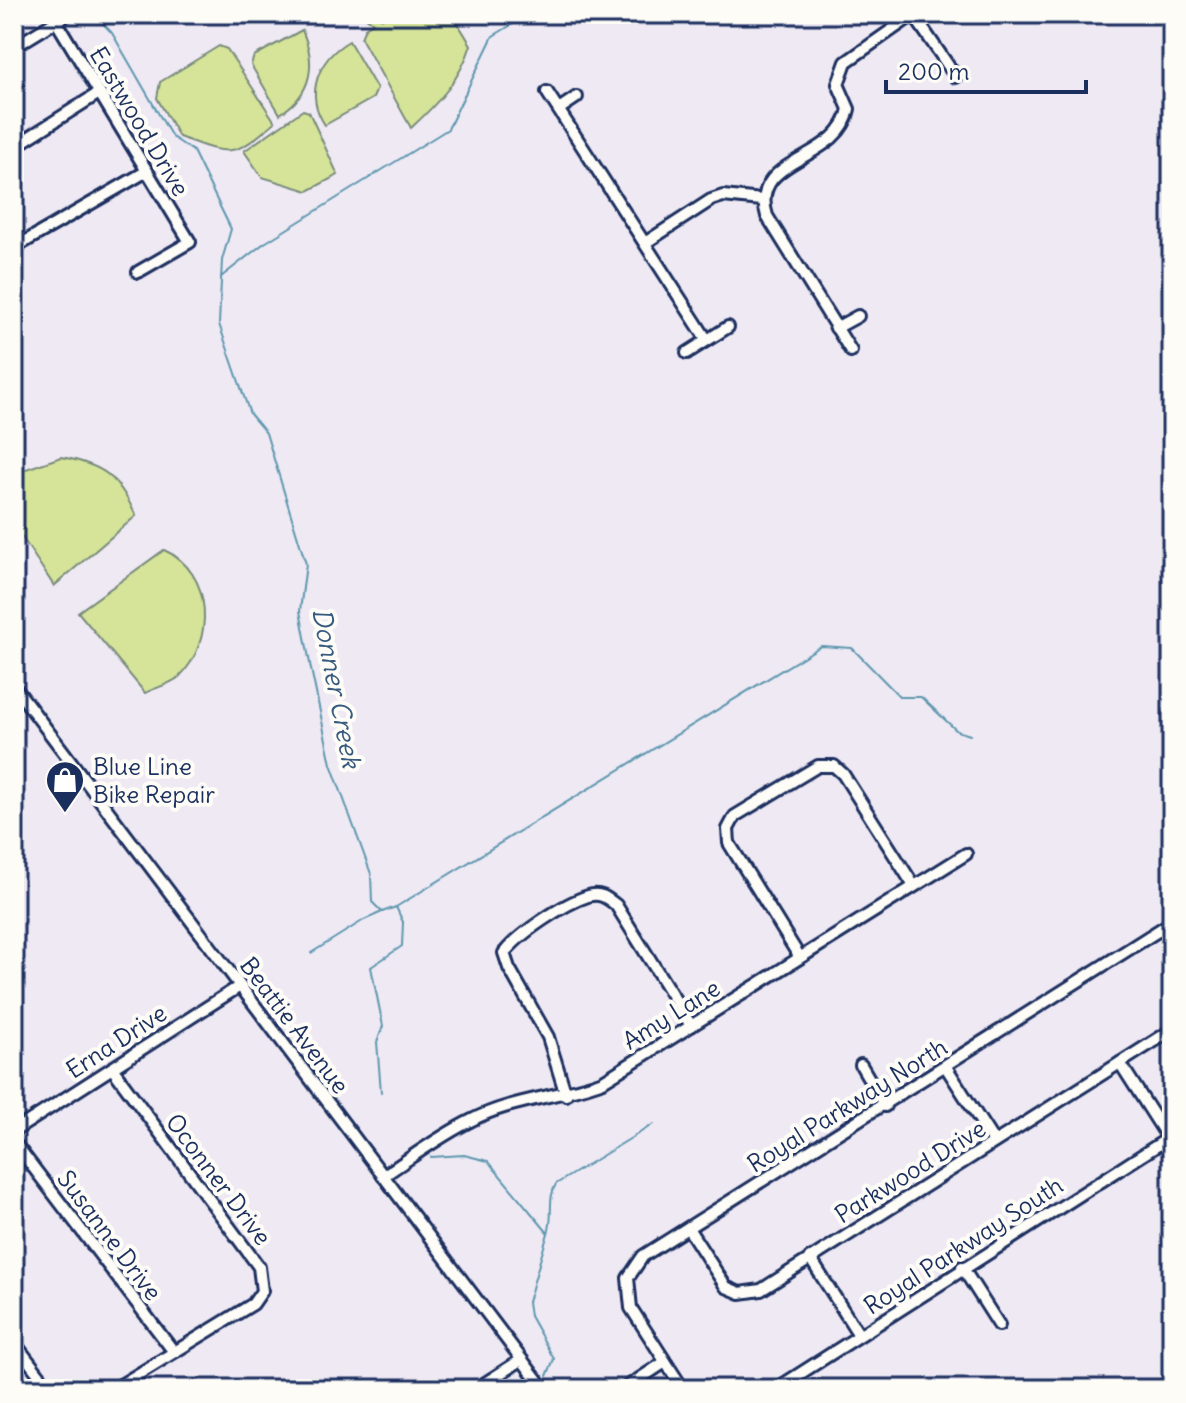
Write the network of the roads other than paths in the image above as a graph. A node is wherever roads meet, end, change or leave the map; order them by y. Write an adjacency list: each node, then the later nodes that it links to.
1 (68, 14): 3 (street)
2 (913, 14): 5 (street); 12 (street)
3 (56, 21): 4 (street); 7 (street, Eastwood Drive)
4 (14, 47)
5 (956, 77)
6 (547, 92): 9 (street)
7 (99, 93): 10 (street); 11 (street, Eastwood Drive)
8 (577, 97): 9 (street)
9 (559, 109): 13 (street)
10 (14, 147)
11 (147, 171): 14 (street); 15 (street, Eastwood Drive)
12 (762, 200): 13 (street); 18 (street)
13 (645, 243): 19 (street)
14 (14, 248)
15 (138, 272)
16 (858, 316): 18 (street)
17 (728, 327): 19 (street)
18 (836, 328): 20 (street)
19 (707, 340): 21 (street)
20 (851, 351)
21 (687, 353)
22 (14, 686): 27 (street, Beattie Avenue)
23 (966, 854): 24 (street, Amy Lane)
24 (914, 886): 26 (street, Amy Lane); 26 (street)
25 (1172, 922): 32 (street, Royal Parkway North)
26 (799, 956): 28 (street, Amy Lane)
27 (240, 986): 33 (street, Erna Drive); 40 (street, Beattie Avenue)
28 (690, 1024): 34 (street, Amy Lane); 34 (street)
29 (1172, 1030): 30 (street, Parkwood Drive)
30 (1120, 1063): 37 (street); 39 (street, Parkwood Drive)
31 (861, 1065): 35 (street)
32 (946, 1067): 35 (street, Royal Parkway North); 39 (street)
33 (112, 1068): 36 (street, Erna Drive); 47 (street, Oconner Drive)
34 (566, 1095): 40 (street, Amy Lane)
35 (885, 1106): 41 (street, Royal Parkway North)
36 (14, 1131)
37 (1170, 1137): 43 (street, Royal Parkway South)
38 (14, 1142): 47 (street, Susanne Drive)
39 (994, 1142): 42 (street, Parkwood Drive)
40 (383, 1176): 48 (street, Beattie Avenue)
41 (688, 1228): 42 (street, Parkwood Drive); 49 (street, Royal Parkway North)
42 (810, 1258): 45 (street)
43 (962, 1267): 44 (street); 45 (street, Royal Parkway South)
44 (999, 1325)
45 (859, 1335): 56 (street, Royal Parkway South)
46 (14, 1342): 50 (street)
47 (174, 1352): 51 (street, Oconner Drive)
48 (521, 1360): 52 (street); 53 (street, Beattie Avenue)
49 (665, 1362): 54 (street); 55 (street)
50 (50, 1389)
51 (114, 1389)
52 (476, 1389)
53 (544, 1389)
54 (624, 1389)
55 (683, 1389)
56 (776, 1389)

